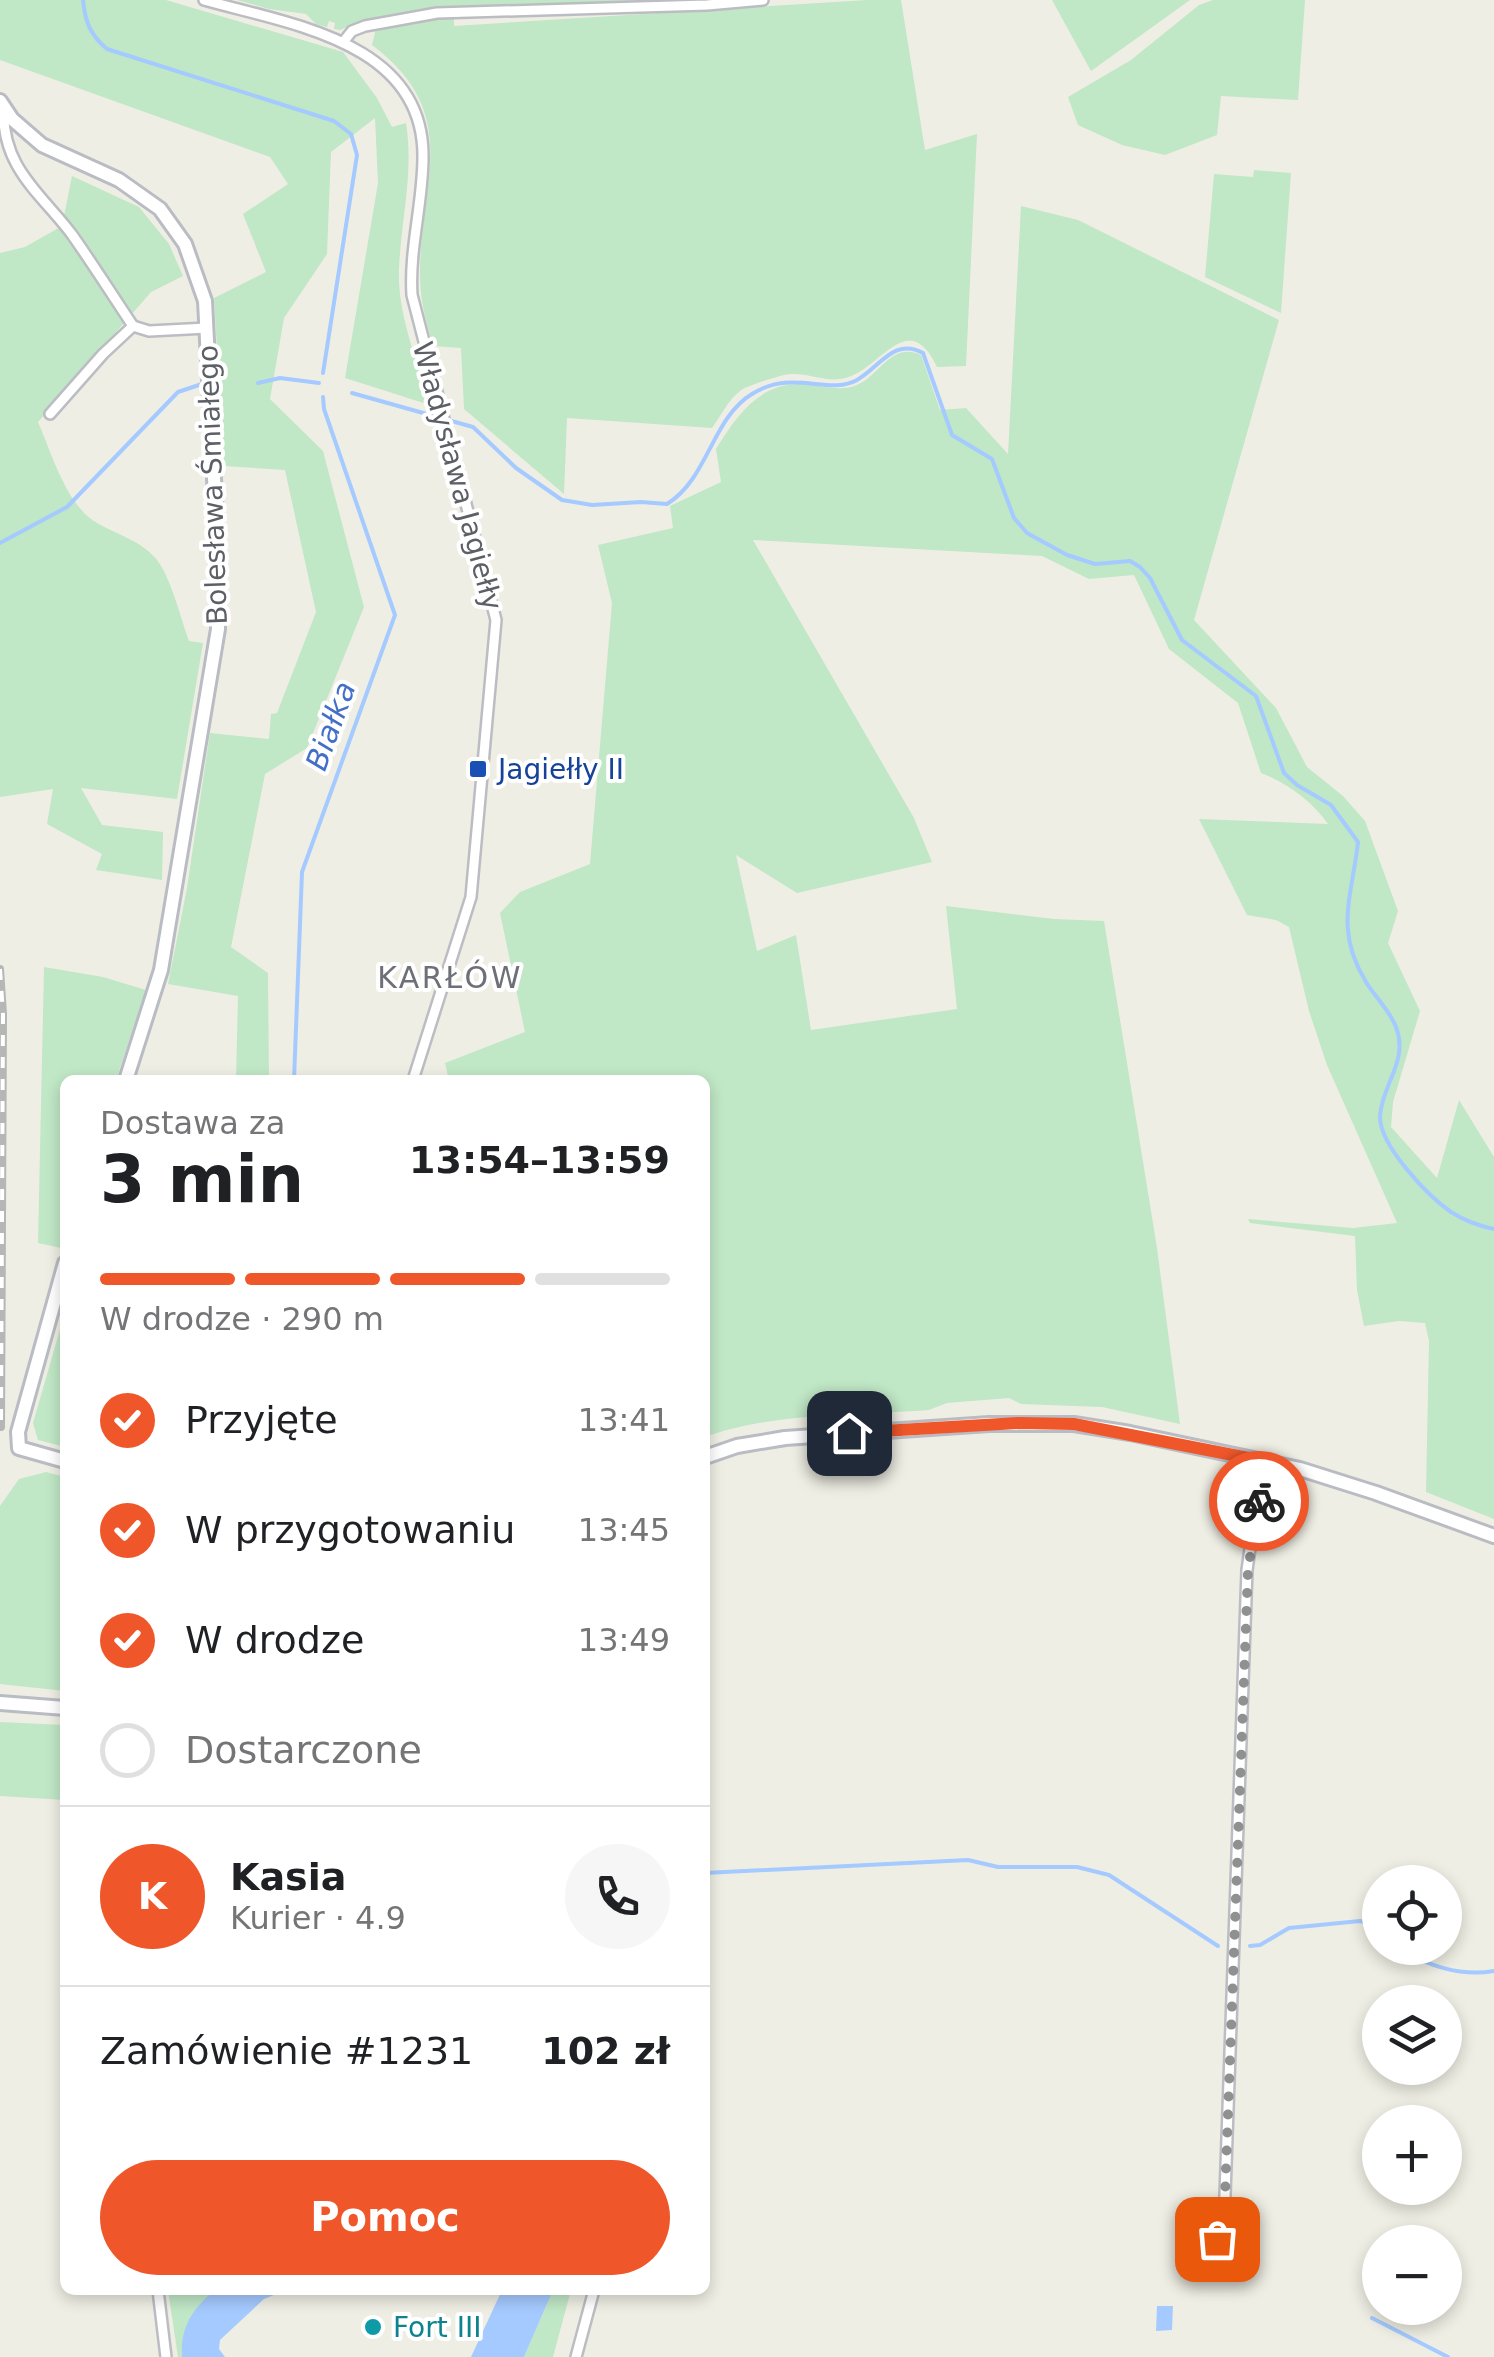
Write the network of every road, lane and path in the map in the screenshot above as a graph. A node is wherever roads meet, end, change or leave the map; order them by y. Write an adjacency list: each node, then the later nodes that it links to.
1 (204, 0): 3 (street, Władysława Jagiełły)
2 (763, 0): 3 (street)
3 (344, 41): 9 (street, Władysława Jagiełły)
4 (2, 104): 5 (street); 6 (street, Bolesława Śmiałego)
5 (134, 326): 6 (street); 7 (street)
6 (207, 328): 8 (street, Bolesława Śmiałego)
7 (50, 414)
8 (128, 1075)
9 (416, 1075)
10 (60, 1281): 12 (street)
11 (710, 1456): 13 (street)
12 (60, 1460)
13 (1269, 1462): 14 (street); 17 (street)
14 (1494, 1536)
15 (3, 1702): 16 (street)
16 (60, 1708)
17 (1217, 2239)
18 (159, 2295): 20 (street)
19 (593, 2295): 21 (street)
20 (166, 2357)
21 (576, 2357)

